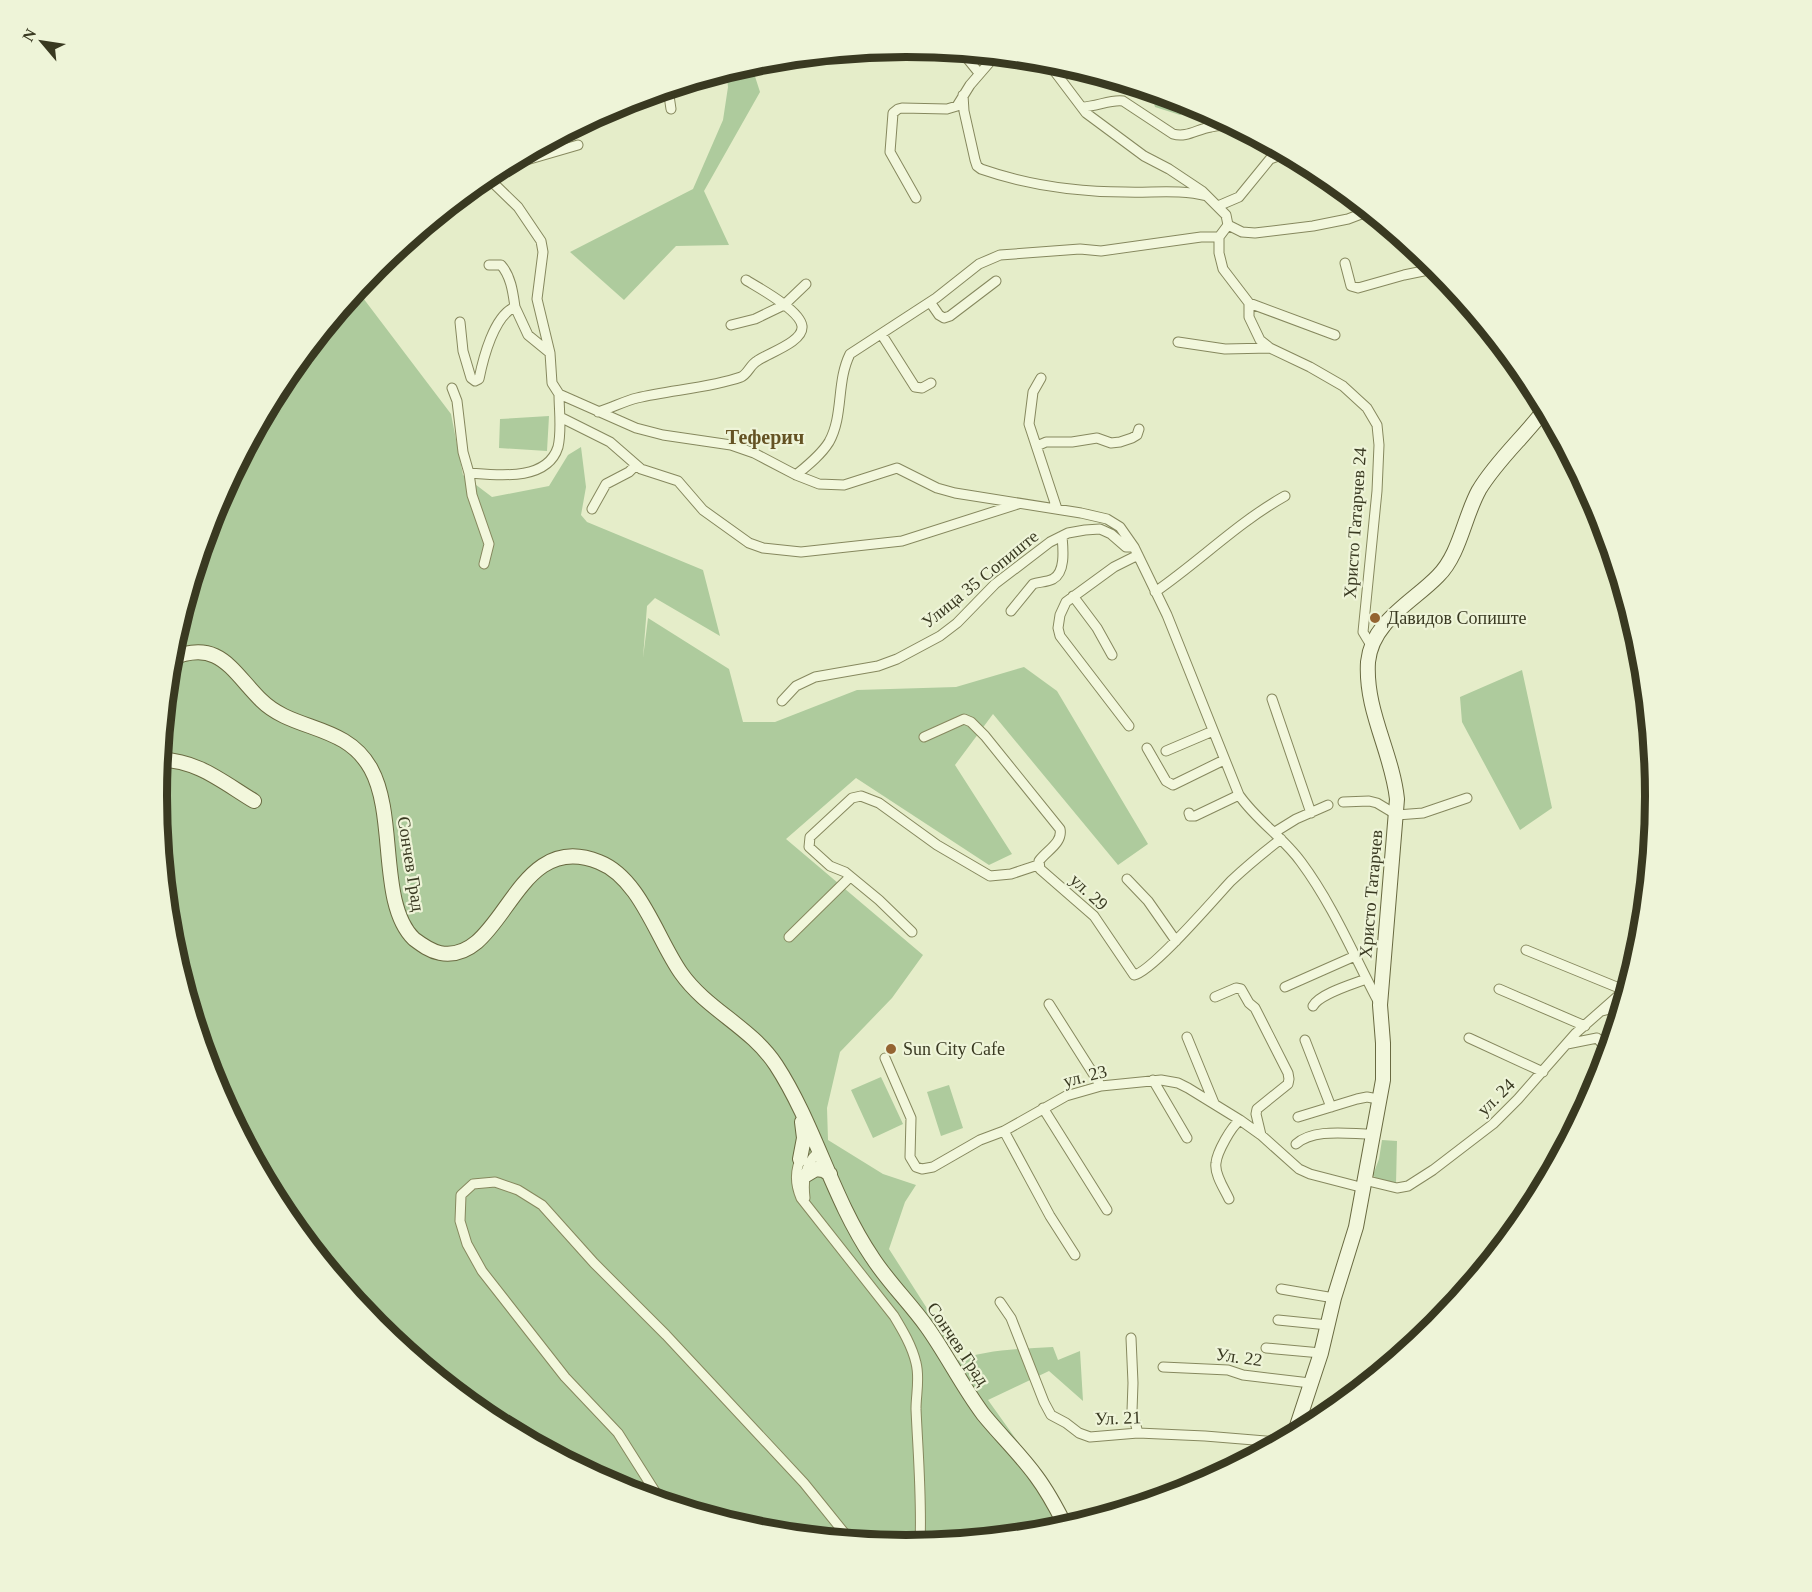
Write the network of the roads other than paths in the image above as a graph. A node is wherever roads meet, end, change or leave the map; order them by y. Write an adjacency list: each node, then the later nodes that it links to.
1 (969, 60): 4 (street)
2 (989, 62): 4 (street)
3 (1055, 72): 7 (street)
4 (979, 73): 5 (street)
5 (963, 95): 14 (street); 15 (street)
6 (669, 96): 8 (street)
7 (1082, 108): 9 (street); 14 (street)
8 (671, 109)
9 (1216, 126)
10 (578, 145): 12 (street)
11 (1277, 156): 16 (street)
12 (532, 158)
13 (493, 183): 36 (street)
14 (1207, 196): 16 (street)
15 (916, 198)
16 (1218, 206): 18 (street)
17 (1361, 214): 18 (street)
18 (1228, 225): 19 (street)
19 (1219, 237): 26 (street); 27 (street, Христо Татарчев 24)
20 (1345, 263): 22 (street)
21 (489, 265): 29 (street)
22 (1426, 270)
23 (746, 280): 28 (street)
24 (996, 280): 26 (street)
25 (806, 284): 28 (street)
26 (930, 302): 33 (street)
27 (1249, 303): 32 (street); 35 (street, Христо Татарчев 24)
28 (784, 305): 31 (street); 41 (street)
29 (515, 308): 30 (street); 36 (street)
30 (460, 322)
31 (730, 325)
32 (1335, 334)
33 (882, 335): 38 (street); 48 (street)
34 (1178, 342): 35 (street)
35 (1270, 348): 59 (street, Христо Татарчев 24)
36 (550, 353): 40 (street)
37 (1041, 378): 45 (street)
38 (932, 383)
39 (452, 388): 47 (street)
40 (559, 394): 41 (street); 43 (street)
41 (598, 412): 48 (street)
42 (1539, 416): 59 (main road, Христо Татарчев)
43 (560, 417): 46 (street); 47 (street)
44 (1139, 429): 45 (street)
45 (1037, 446): 52 (street)
46 (635, 466): 50 (street); 51 (street)
47 (469, 473): 55 (street)
48 (795, 475): 50 (street)
49 (1285, 496): 56 (street)
50 (1020, 504): 52 (street)
51 (592, 509)
52 (1057, 509): 54 (street)
53 (1062, 536): 54 (street, Улица 35 Сопиште); 58 (street); 63 (street, Улица 35 Сопиште)
54 (1136, 551): 56 (street); 57 (street)
55 (484, 564)
56 (1155, 592): 65 (street)
57 (1072, 596): 61 (street); 64 (street)
58 (1011, 611)
59 (1372, 646): 78 (main road, Христо Татарчев)
60 (181, 654): 113 (main road, Сончев Град)
61 (1112, 655)
62 (1272, 699): 77 (street)
63 (782, 701)
64 (1129, 726)
65 (1213, 731): 68 (street); 69 (street)
66 (924, 737): 80 (street)
67 (1148, 748): 69 (street)
68 (1166, 752)
69 (1224, 760): 71 (street)
70 (168, 761): 73 (main road)
71 (1239, 795): 76 (street); 79 (street)
72 (1467, 798): 78 (street)
73 (254, 801)
74 (1343, 802): 78 (street)
75 (1328, 805): 77 (street, ул. 29)
76 (1189, 813)
77 (1311, 813): 79 (street, ул. 29)
78 (1397, 815): 95 (main road, Христо Татарчев)
79 (1278, 835): 85 (street, ул. 29); 87 (street)
80 (1038, 865): 81 (street); 85 (street, ул. 29)
81 (850, 877): 83 (street); 84 (street)
82 (1126, 879): 85 (street)
83 (912, 932)
84 (789, 937)
85 (1176, 940)
86 (1526, 950): 90 (street)
87 (1355, 956): 88 (street); 89 (street)
88 (1366, 979): 95 (street); 96 (street)
89 (1286, 987)
90 (1620, 987)
91 (1499, 988): 99 (street)
92 (1617, 996): 98 (street, ул. 24)
93 (1215, 997): 117 (street)
94 (1050, 1004): 108 (street)
95 (1380, 1005): 109 (main road, Христо Татарчев)
96 (1313, 1006)
97 (1614, 1008): 98 (street)
98 (1600, 1011): 99 (street, ул. 24)
99 (1585, 1026): 103 (street, ул. 24)
100 (1187, 1037): 110 (street)
101 (1469, 1038): 106 (street)
102 (1305, 1040): 111 (street)
103 (1567, 1044): 104 (street); 106 (street, ул. 24)
104 (1602, 1044)
105 (885, 1058): 116 (street, ул. 23)
106 (1543, 1072): 125 (street, ул. 24)
107 (1153, 1080): 108 (street, ул. 23); 110 (street, ул. 23); 119 (street)
108 (1101, 1086): 112 (street, ул. 23)
109 (1378, 1099): 111 (street); 118 (main road, Христо Татарчев)
110 (1215, 1106): 115 (street, ул. 23)
111 (1331, 1107): 114 (street)
112 (1043, 1108): 116 (street, ул. 23); 128 (street)
113 (800, 1111): 121 (main road, Сончев Град); 122 (main road)
114 (1298, 1117)
115 (1240, 1120): 117 (street, ул. 23); 126 (street)
116 (1004, 1131): 129 (street)
117 (1261, 1134): 125 (street, ул. 23)
118 (1372, 1134): 120 (street); 125 (main road, Христо Татарчев)
119 (1187, 1138)
120 (1296, 1144)
121 (820, 1151): 122 (street); 123 (main road, Сончев Град); 124 (street)
122 (800, 1159): 127 (street)
123 (830, 1174): 124 (main road); 144 (main road, Сончев Град)
124 (806, 1175): 127 (street)
125 (1364, 1184): 131 (main road, Христо Татарчев)
126 (1229, 1199)
127 (806, 1203): 146 (street)
128 (1107, 1210)
129 (1075, 1255)
130 (1281, 1289): 131 (street)
131 (1334, 1298): 134 (main road, Христо Татарчев)
132 (1000, 1302): 141 (street, Ул. 21)
133 (1278, 1320): 134 (street)
134 (1328, 1325): 137 (main road, Христо Татарчев)
135 (1131, 1338): 141 (street)
136 (1266, 1348): 137 (street)
137 (1321, 1353): 139 (main road, Христо Татарчев)
138 (1163, 1367): 139 (street, Ул. 22)
139 (1310, 1383): 140 (main road, Христо Татарчев)
140 (1298, 1422)
141 (1138, 1433): 142 (street, Ул. 21)
142 (1267, 1441)
143 (655, 1491): 145 (street)
144 (1061, 1518)
145 (843, 1532)
146 (920, 1534)

